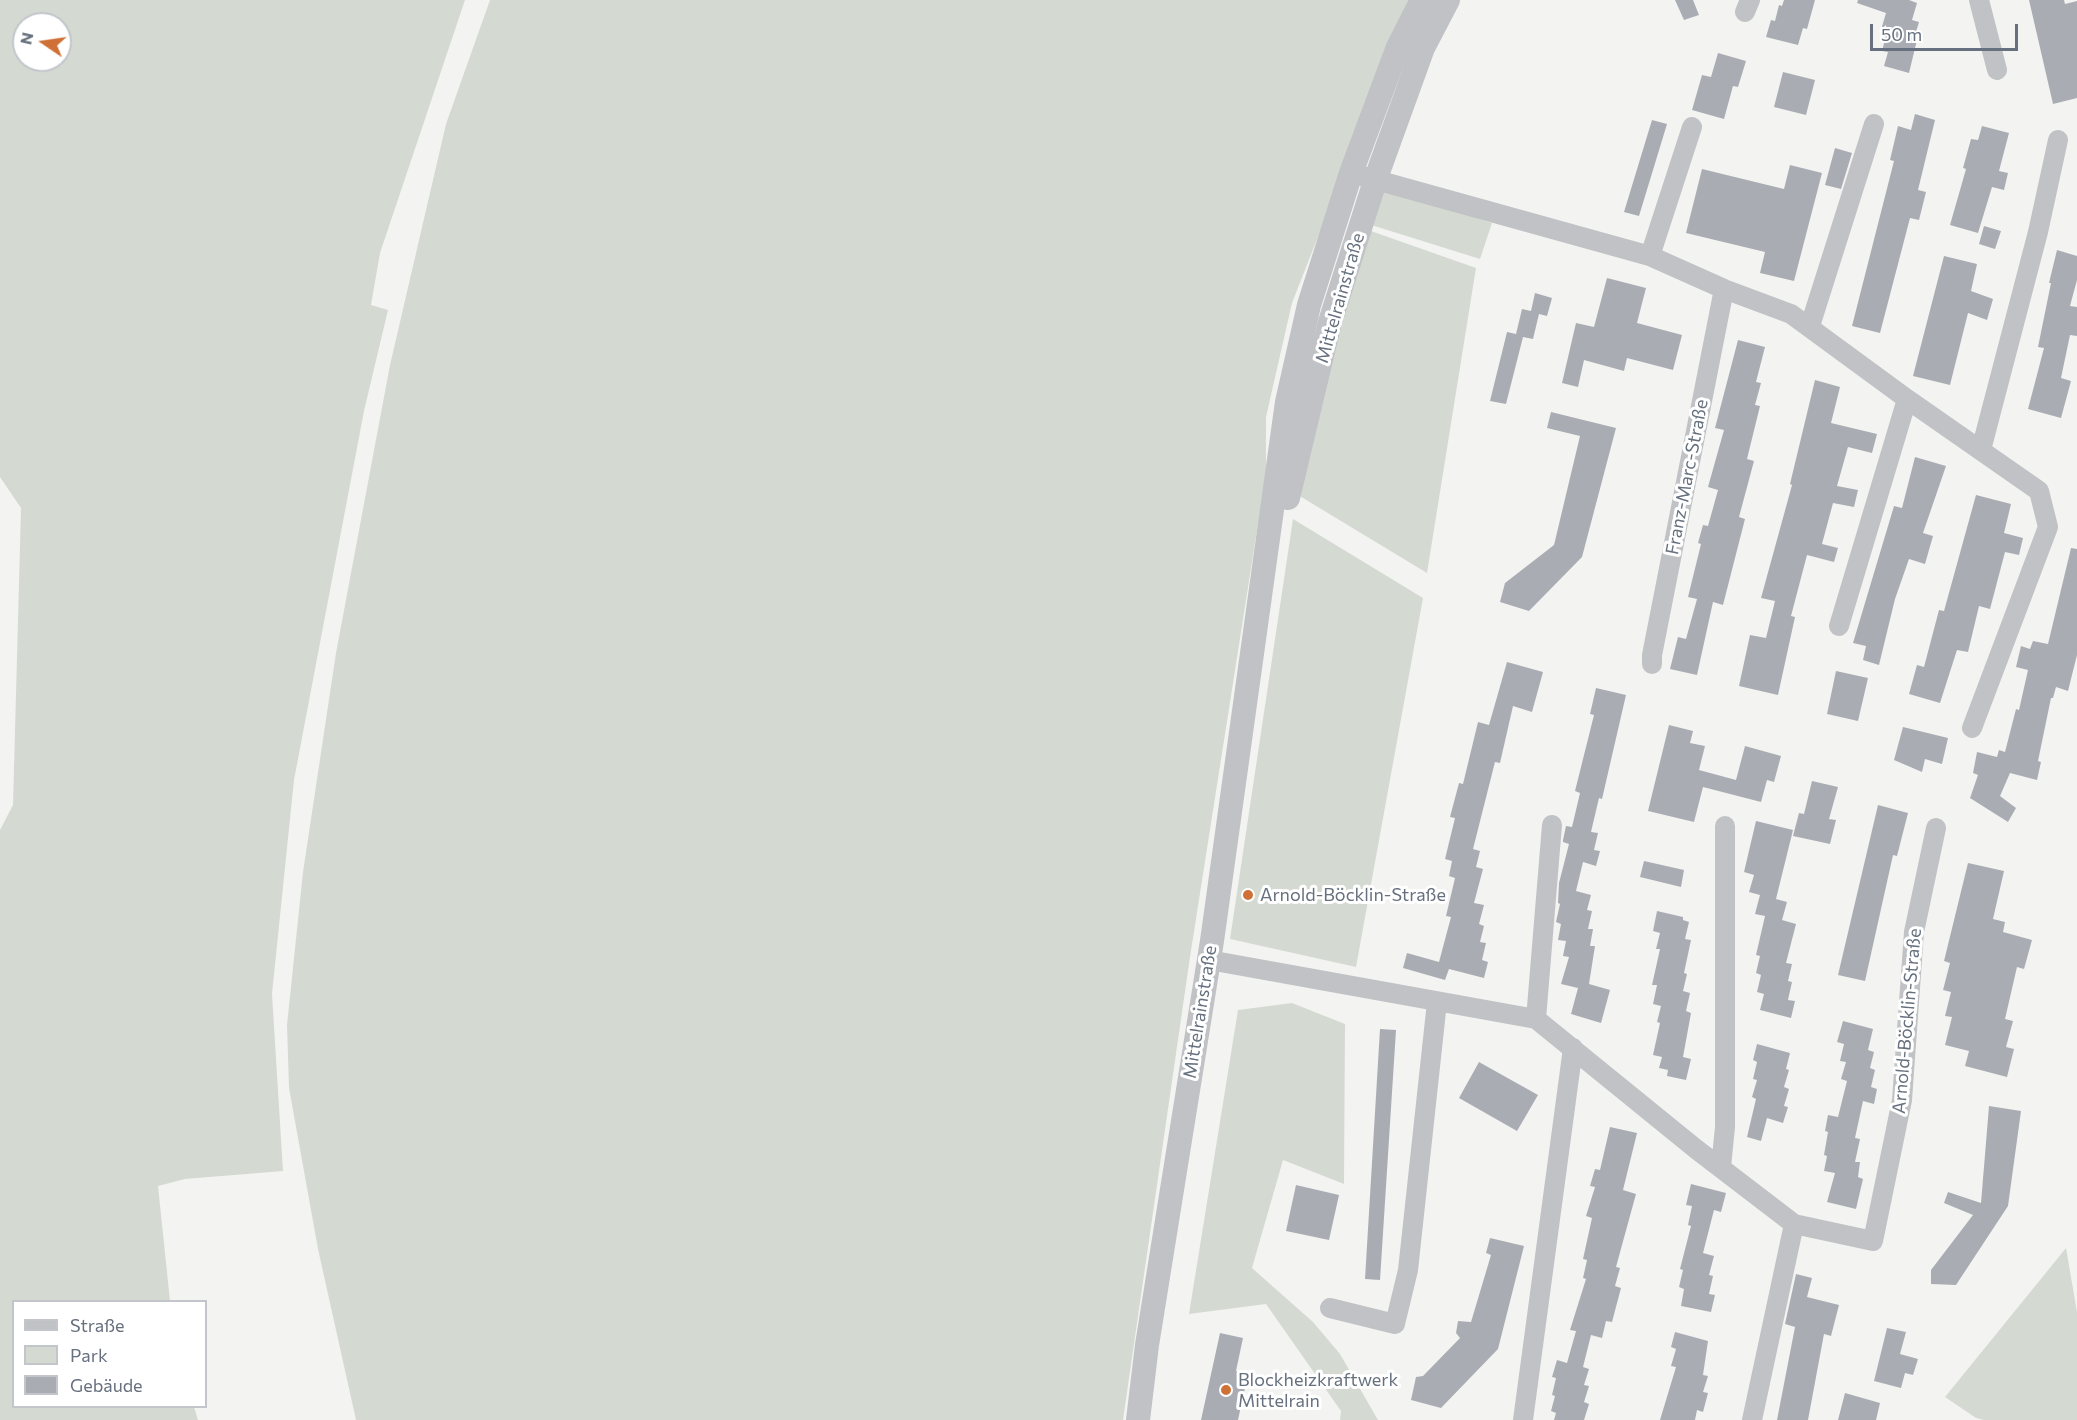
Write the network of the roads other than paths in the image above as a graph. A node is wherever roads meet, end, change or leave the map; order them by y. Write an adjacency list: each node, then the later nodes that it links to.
1 (1422, 0): 8 (street, Mittelrainstraße)
2 (1448, 0): 9 (street, Mittelrainstraße)
3 (1979, 0): 4 (street)
4 (1997, 70)
5 (1874, 124): 12 (street)
6 (1692, 128): 10 (street)
7 (2058, 140): 14 (street)
8 (1351, 173): 9 (street); 15 (street, Mittelrainstraße)
9 (1376, 178): 10 (street); 15 (street, Mittelrainstraße)
10 (1650, 256): 11 (street)
11 (1724, 289): 12 (street); 17 (street, Franz-Marc-Straße)
12 (1810, 326): 13 (street)
13 (1907, 399): 14 (street); 16 (street)
14 (1981, 450): 18 (street)
15 (1261, 604): 22 (street, Mittelrainstraße)
16 (1839, 626)
17 (1652, 664)
18 (1972, 728)
19 (1552, 825): 24 (street)
20 (1725, 826): 26 (street)
21 (1936, 828): 27 (street, Arnold-Böcklin-Straße)
22 (1209, 960): 23 (street, Arnold-Böcklin-Straße); 29 (street, Mittelrainstraße)
23 (1437, 1002): 24 (street, Arnold-Böcklin-Straße); 28 (street)
24 (1536, 1019): 25 (street, Arnold-Böcklin-Straße)
25 (1573, 1048): 26 (street, Arnold-Böcklin-Straße); 30 (street)
26 (1721, 1167): 27 (street, Arnold-Böcklin-Straße)
27 (1794, 1224): 31 (street)
28 (1330, 1308)
29 (1138, 1420)
30 (1523, 1420)
31 (1752, 1420)

